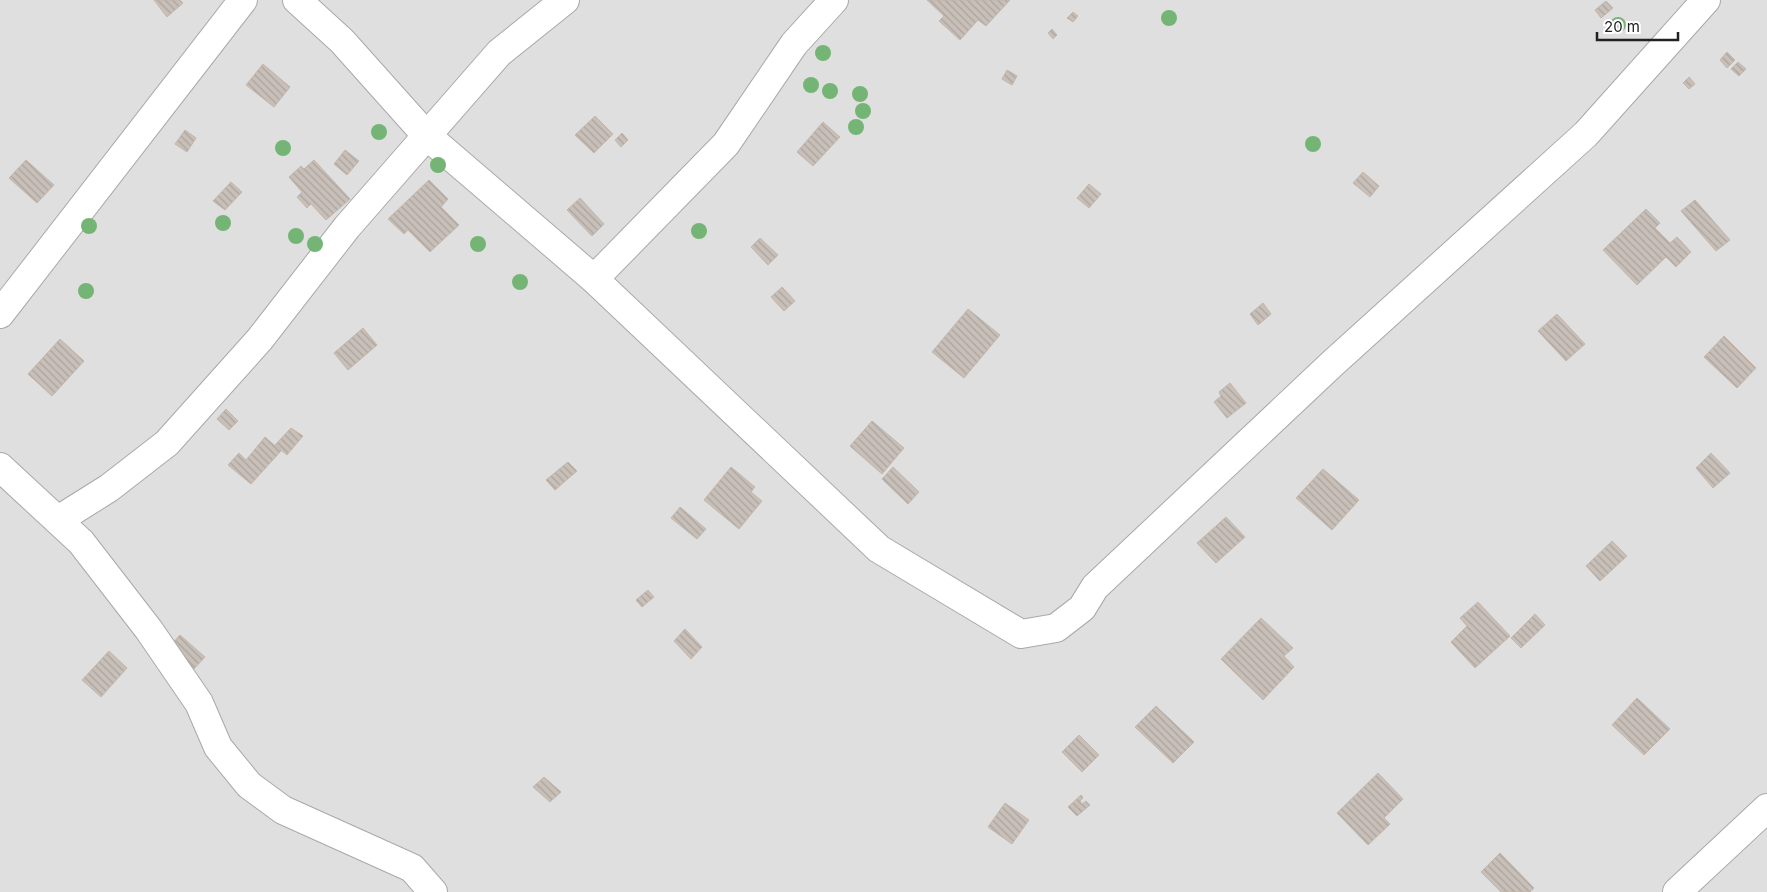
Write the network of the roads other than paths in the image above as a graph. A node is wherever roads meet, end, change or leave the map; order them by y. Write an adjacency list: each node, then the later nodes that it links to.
1 (243, 0): 8 (street)
2 (297, 0): 6 (street)
3 (564, 0): 6 (street)
4 (834, 0): 7 (street)
5 (1706, 0): 7 (street)
6 (426, 135): 7 (street); 10 (street)
7 (594, 279)
8 (0, 314)
9 (0, 467): 10 (street)
10 (58, 520): 12 (street)
11 (1767, 808): 13 (street)
12 (433, 892)
13 (1677, 892)

